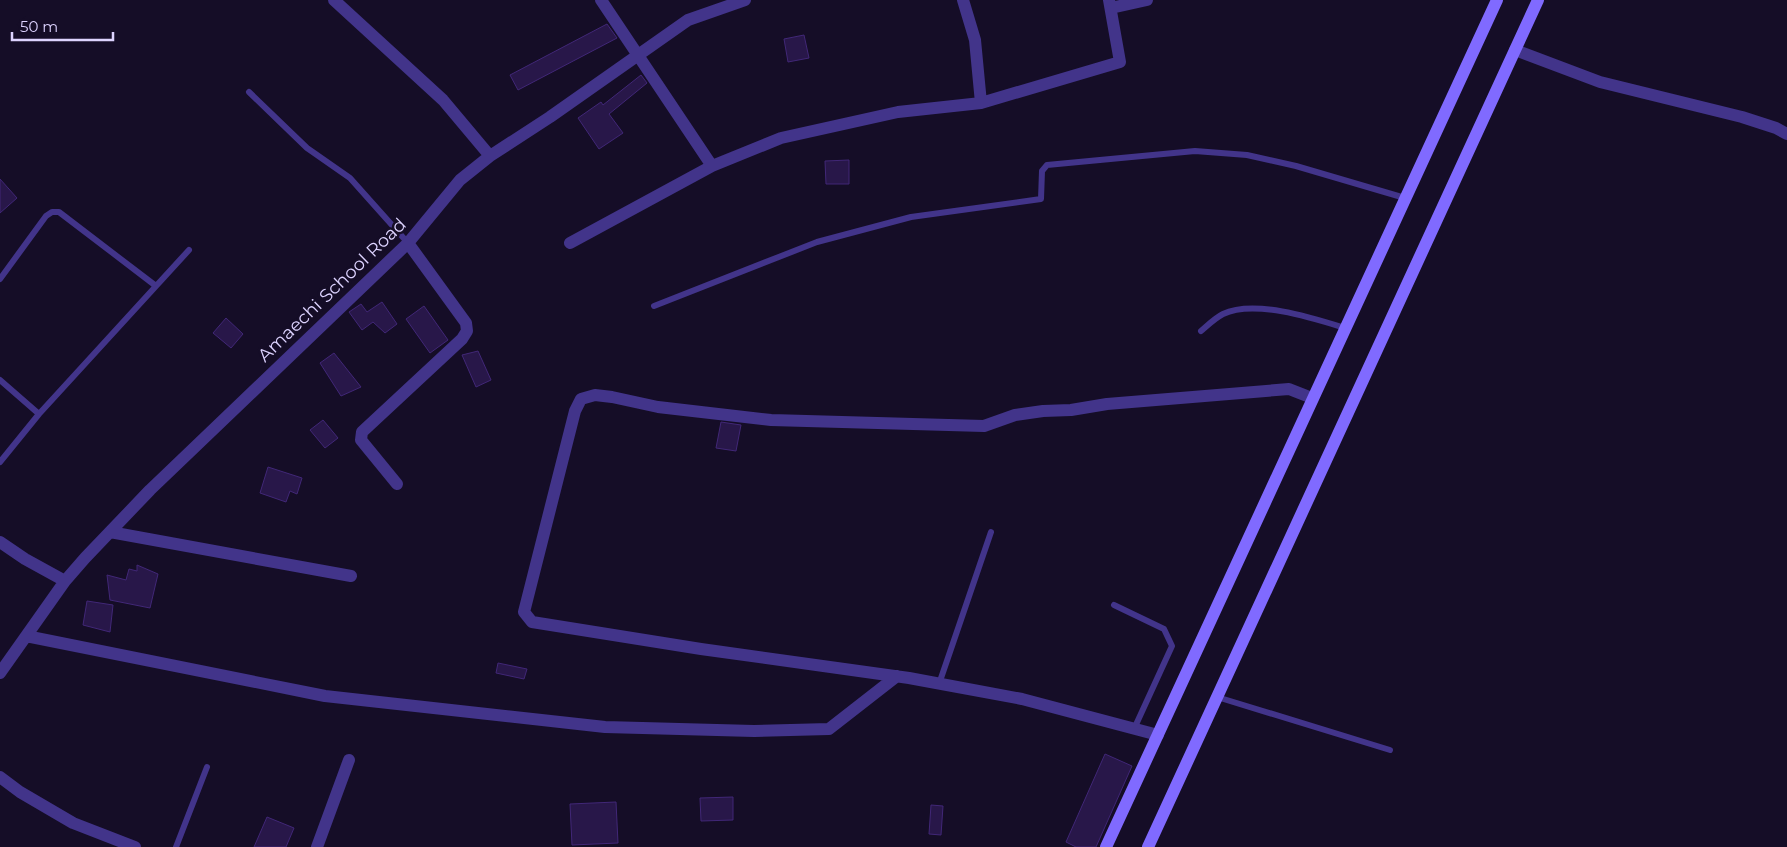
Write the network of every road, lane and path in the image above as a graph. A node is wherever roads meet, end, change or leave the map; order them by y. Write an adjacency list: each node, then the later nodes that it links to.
1 (334, 0): 14 (street)
2 (601, 0): 10 (street)
3 (743, 0): 10 (street, Amaechi School Road)
4 (964, 0): 12 (street)
5 (1147, 0): 8 (street)
6 (1497, 0): 16 (main road)
7 (1538, 0): 9 (main road)
8 (1110, 4): 12 (street)
9 (1515, 50): 13 (street); 40 (main road)
10 (638, 54): 14 (street, Amaechi School Road); 15 (street)
11 (249, 92): 17 (lane)
12 (981, 103): 15 (street)
13 (1787, 134)
14 (490, 156): 17 (street, Amaechi School Road)
15 (712, 166): 18 (street)
16 (1405, 198): 22 (lane); 23 (main road)
17 (408, 243): 29 (street); 30 (street, Amaechi School Road)
18 (570, 243)
19 (189, 250): 21 (lane)
20 (0, 279): 21 (lane)
21 (156, 286): 27 (lane)
22 (654, 306)
23 (1344, 328): 24 (lane); 26 (main road)
24 (1201, 330)
25 (0, 380): 27 (lane)
26 (1312, 398): 38 (street); 42 (main road)
27 (38, 414): 28 (lane)
28 (0, 462)
29 (397, 484)
30 (110, 532): 33 (street); 34 (street, Amaechi School Road)
31 (991, 532): 39 (lane)
32 (0, 542): 34 (street)
33 (351, 576)
34 (65, 581): 36 (street, Amaechi School Road)
35 (1114, 605): 41 (lane)
36 (26, 636): 37 (street, Amaechi School Road); 38 (street)
37 (0, 673)
38 (897, 676): 39 (street)
39 (939, 684): 41 (street)
40 (1217, 697): 43 (lane); 51 (main road)
41 (1134, 729): 42 (street)
42 (1158, 735): 50 (main road)
43 (1390, 750)
44 (349, 760): 49 (street)
45 (207, 767): 48 (lane)
46 (0, 776): 47 (street)
47 (135, 847)
48 (176, 847)
49 (317, 847)
50 (1106, 847)
51 (1148, 847)

